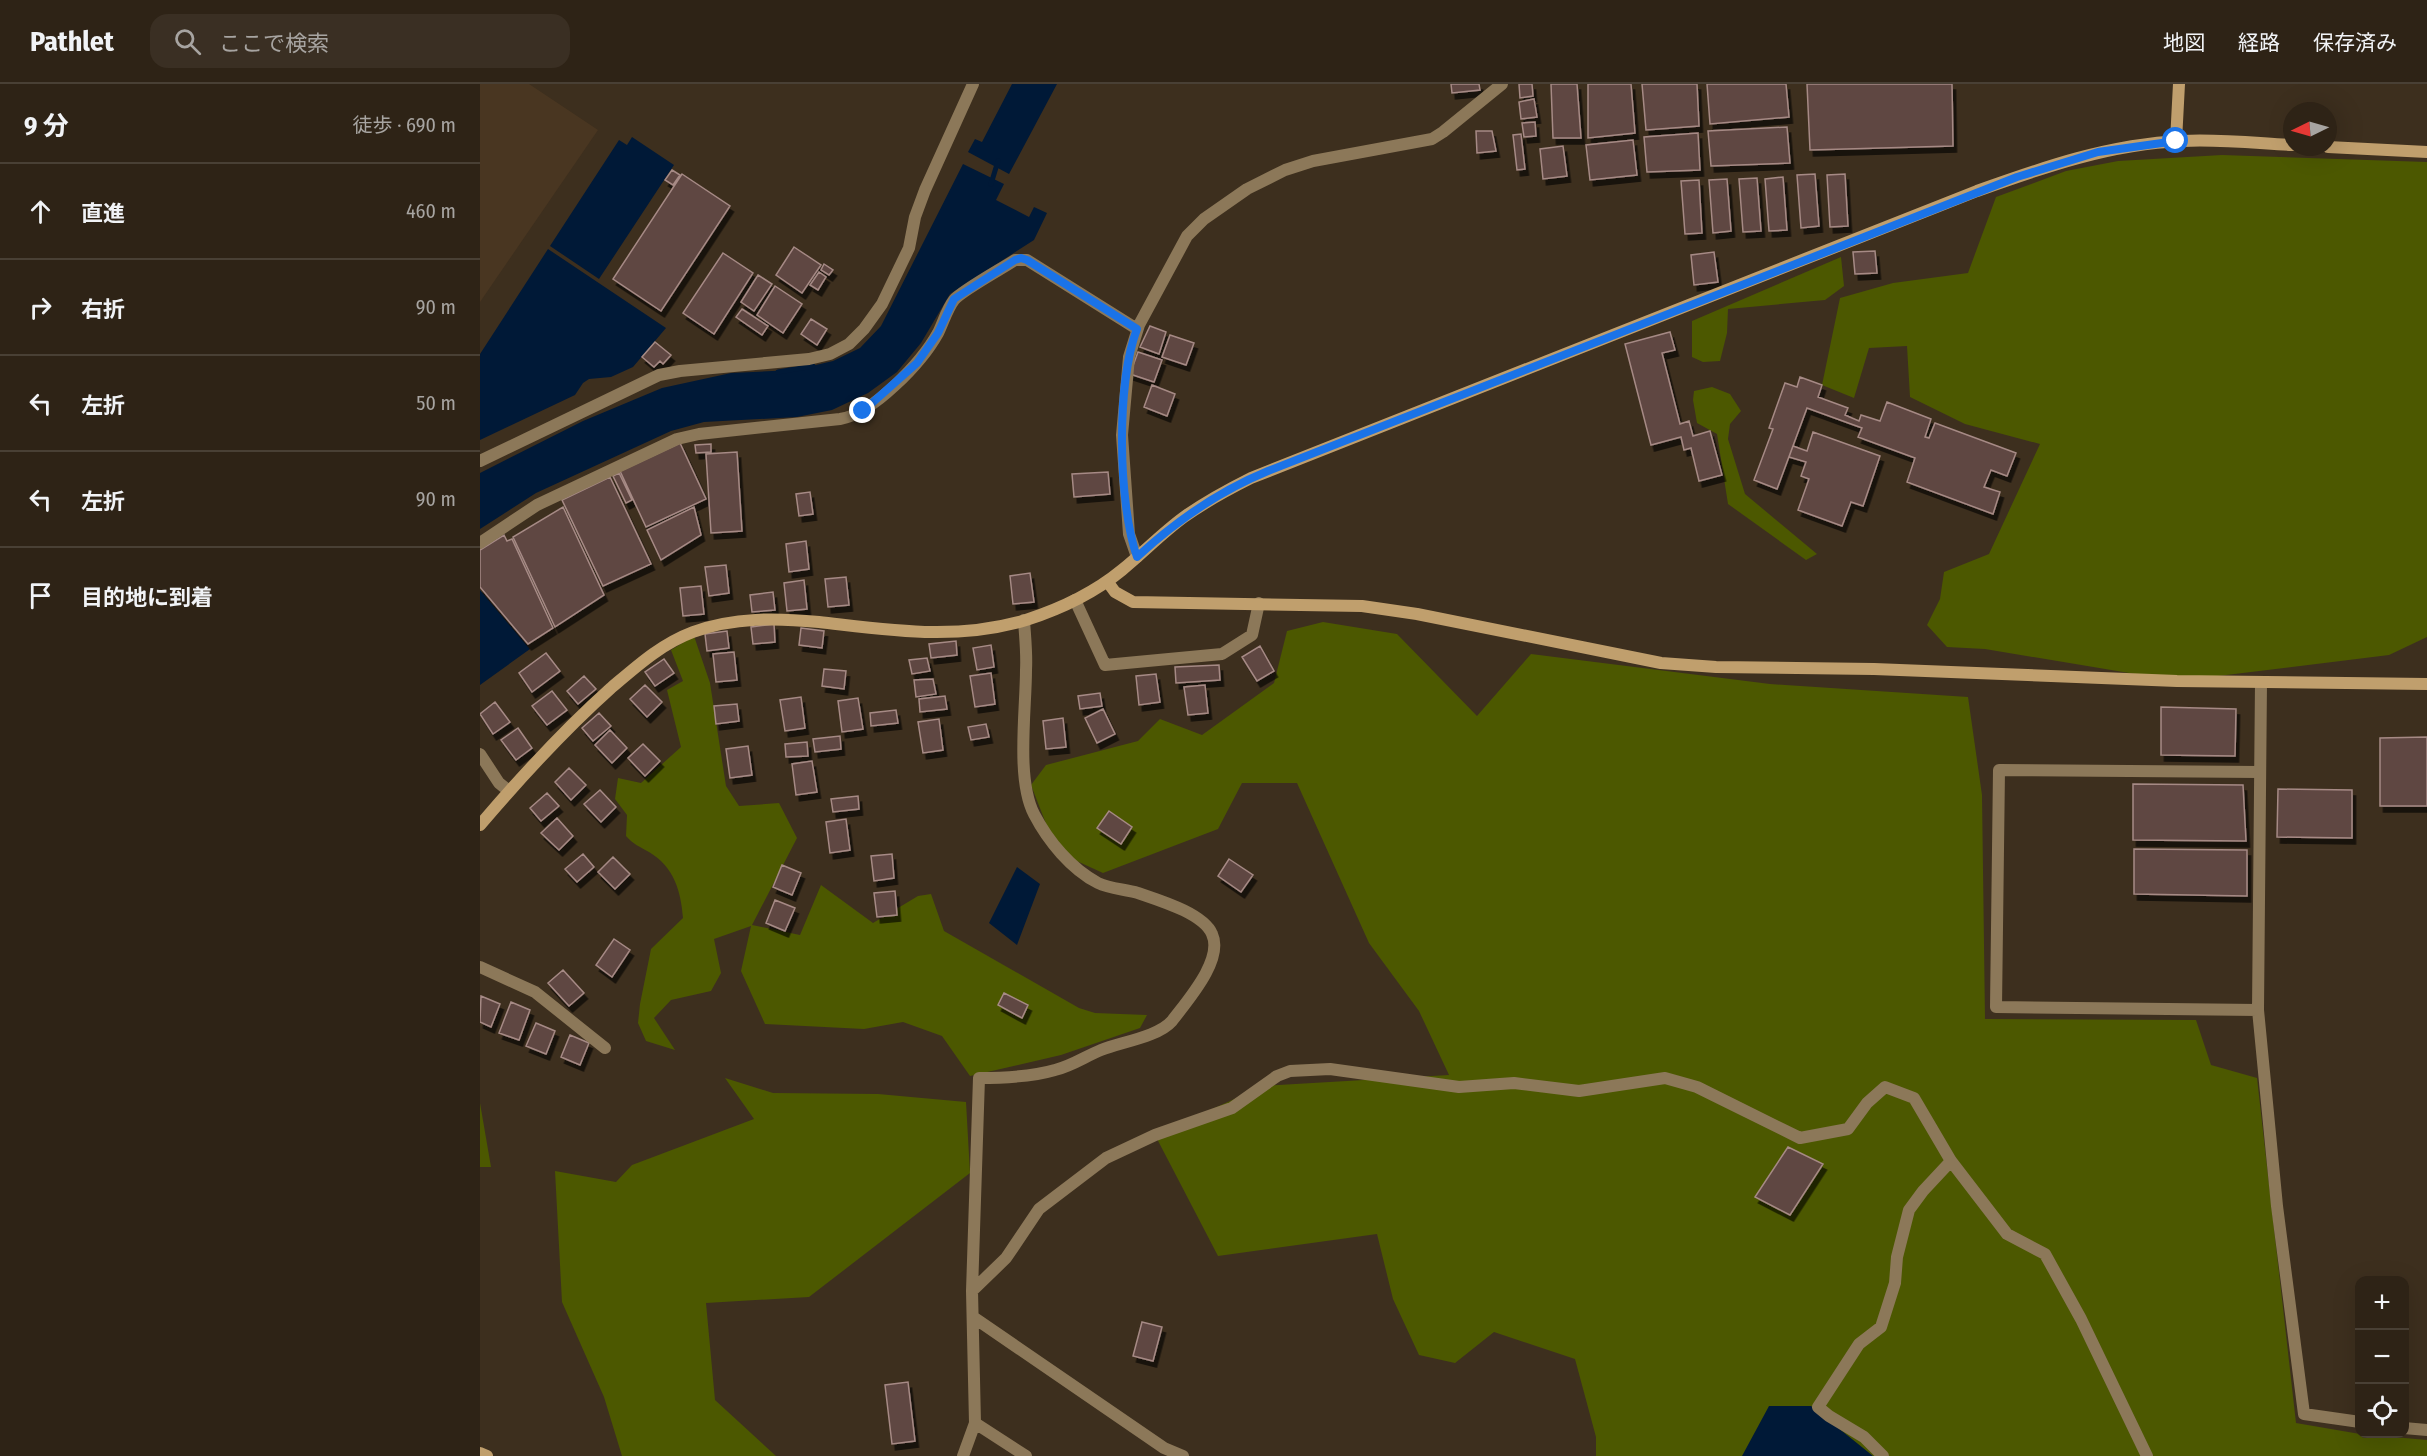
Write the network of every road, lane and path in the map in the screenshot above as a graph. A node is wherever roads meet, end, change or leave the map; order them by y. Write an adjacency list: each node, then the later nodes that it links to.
1 (974, 84): 9 (street)
2 (1502, 84): 8 (street)
3 (2179, 84): 4 (street)
4 (2176, 141): 5 (street); 11 (street)
5 (2283, 145)
6 (2337, 147): 7 (street)
7 (2427, 152)
8 (1137, 329): 10 (street); 11 (street)
9 (480, 461)
10 (480, 543)
11 (1137, 557): 12 (street)
12 (1107, 581): 13 (street); 14 (street)
13 (1075, 600): 14 (street); 15 (street)
14 (1259, 603): 16 (street)
15 (1024, 620): 20 (street); 26 (street)
16 (2261, 682): 17 (street); 19 (street)
17 (2427, 684)
18 (480, 754): 20 (street)
19 (2259, 772): 23 (street); 23 (street)
20 (509, 791): 21 (street)
21 (480, 825)
22 (480, 967): 24 (street)
23 (2258, 1010): 28 (street)
24 (605, 1048)
25 (1951, 1161): 26 (street); 37 (street); 38 (street)
26 (972, 1291): 27 (street)
27 (973, 1317): 29 (street); 36 (street)
28 (2355, 1421)
29 (975, 1423): 34 (street); 35 (street)
30 (2409, 1428): 31 (street)
31 (2427, 1430)
32 (480, 1453): 33 (street)
33 (487, 1456)
34 (963, 1456)
35 (1026, 1456)
36 (1183, 1456)
37 (1883, 1456)
38 (2147, 1456)

